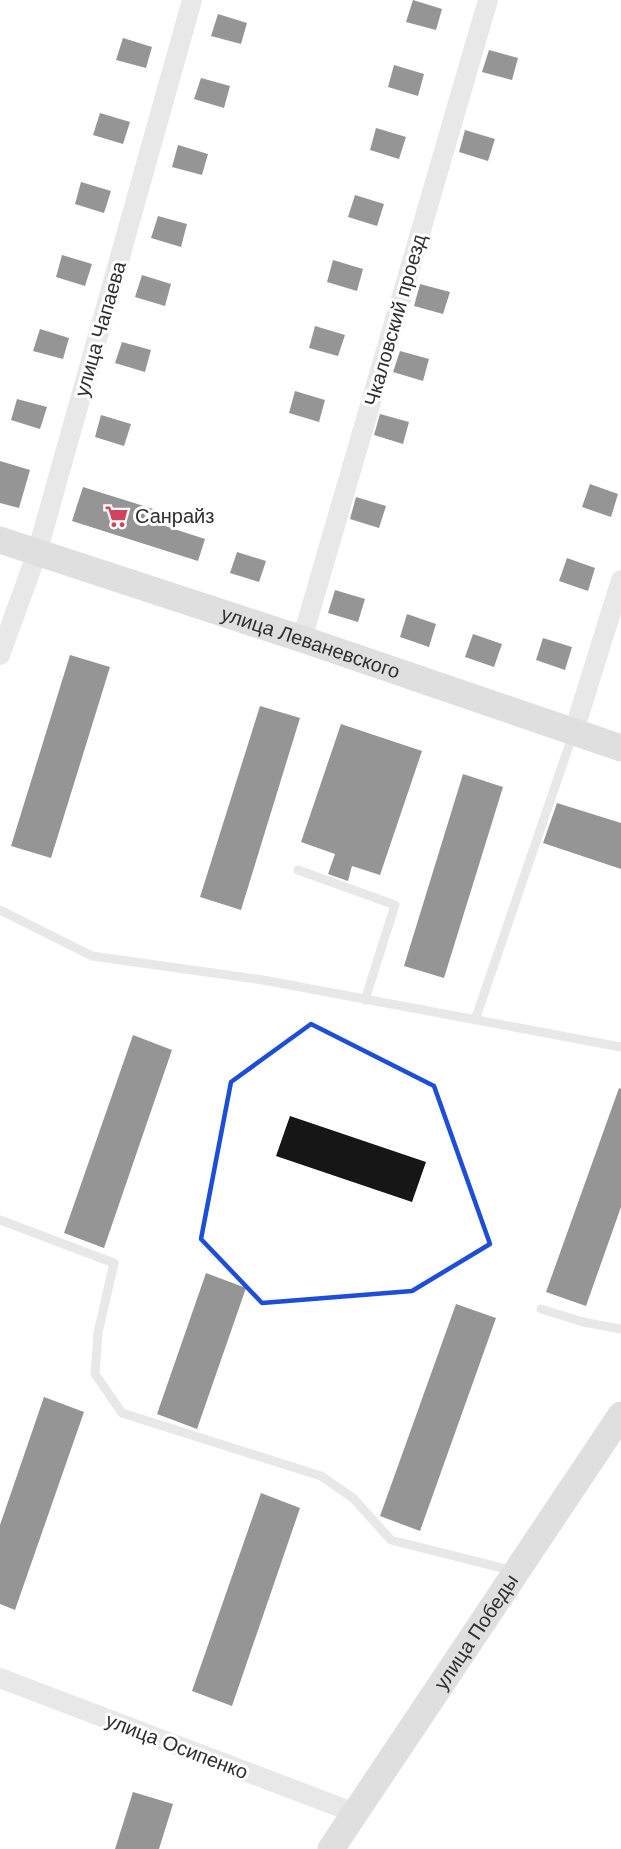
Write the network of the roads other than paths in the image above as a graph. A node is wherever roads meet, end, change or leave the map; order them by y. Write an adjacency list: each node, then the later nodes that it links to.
1 (192, 0): 4 (street, улица Чапаева)
2 (488, 0): 6 (street, Чкаловский проезд)
3 (0, 540): 4 (street, улица Леваневского)
4 (36, 553): 6 (street, улица Леваневского); 7 (street, улица Чапаева)
5 (621, 580): 8 (street)
6 (302, 639): 8 (street, улица Леваневского)
7 (0, 655)
8 (574, 732): 9 (street, улица Леваневского); 13 (lane)
9 (621, 747)
10 (298, 870): 12 (lane)
11 (0, 909): 12 (lane)
12 (365, 1000): 13 (lane)
13 (476, 1020): 14 (lane)
14 (621, 1047)
15 (0, 1220): 19 (lane)
16 (541, 1309): 17 (lane)
17 (621, 1329)
18 (621, 1415): 19 (street, улица Победы)
19 (516, 1572): 21 (street, улица Победы)
20 (0, 1678): 21 (street, улица Осипенко)
21 (355, 1813): 22 (street, улица Победы)
22 (331, 1849)

